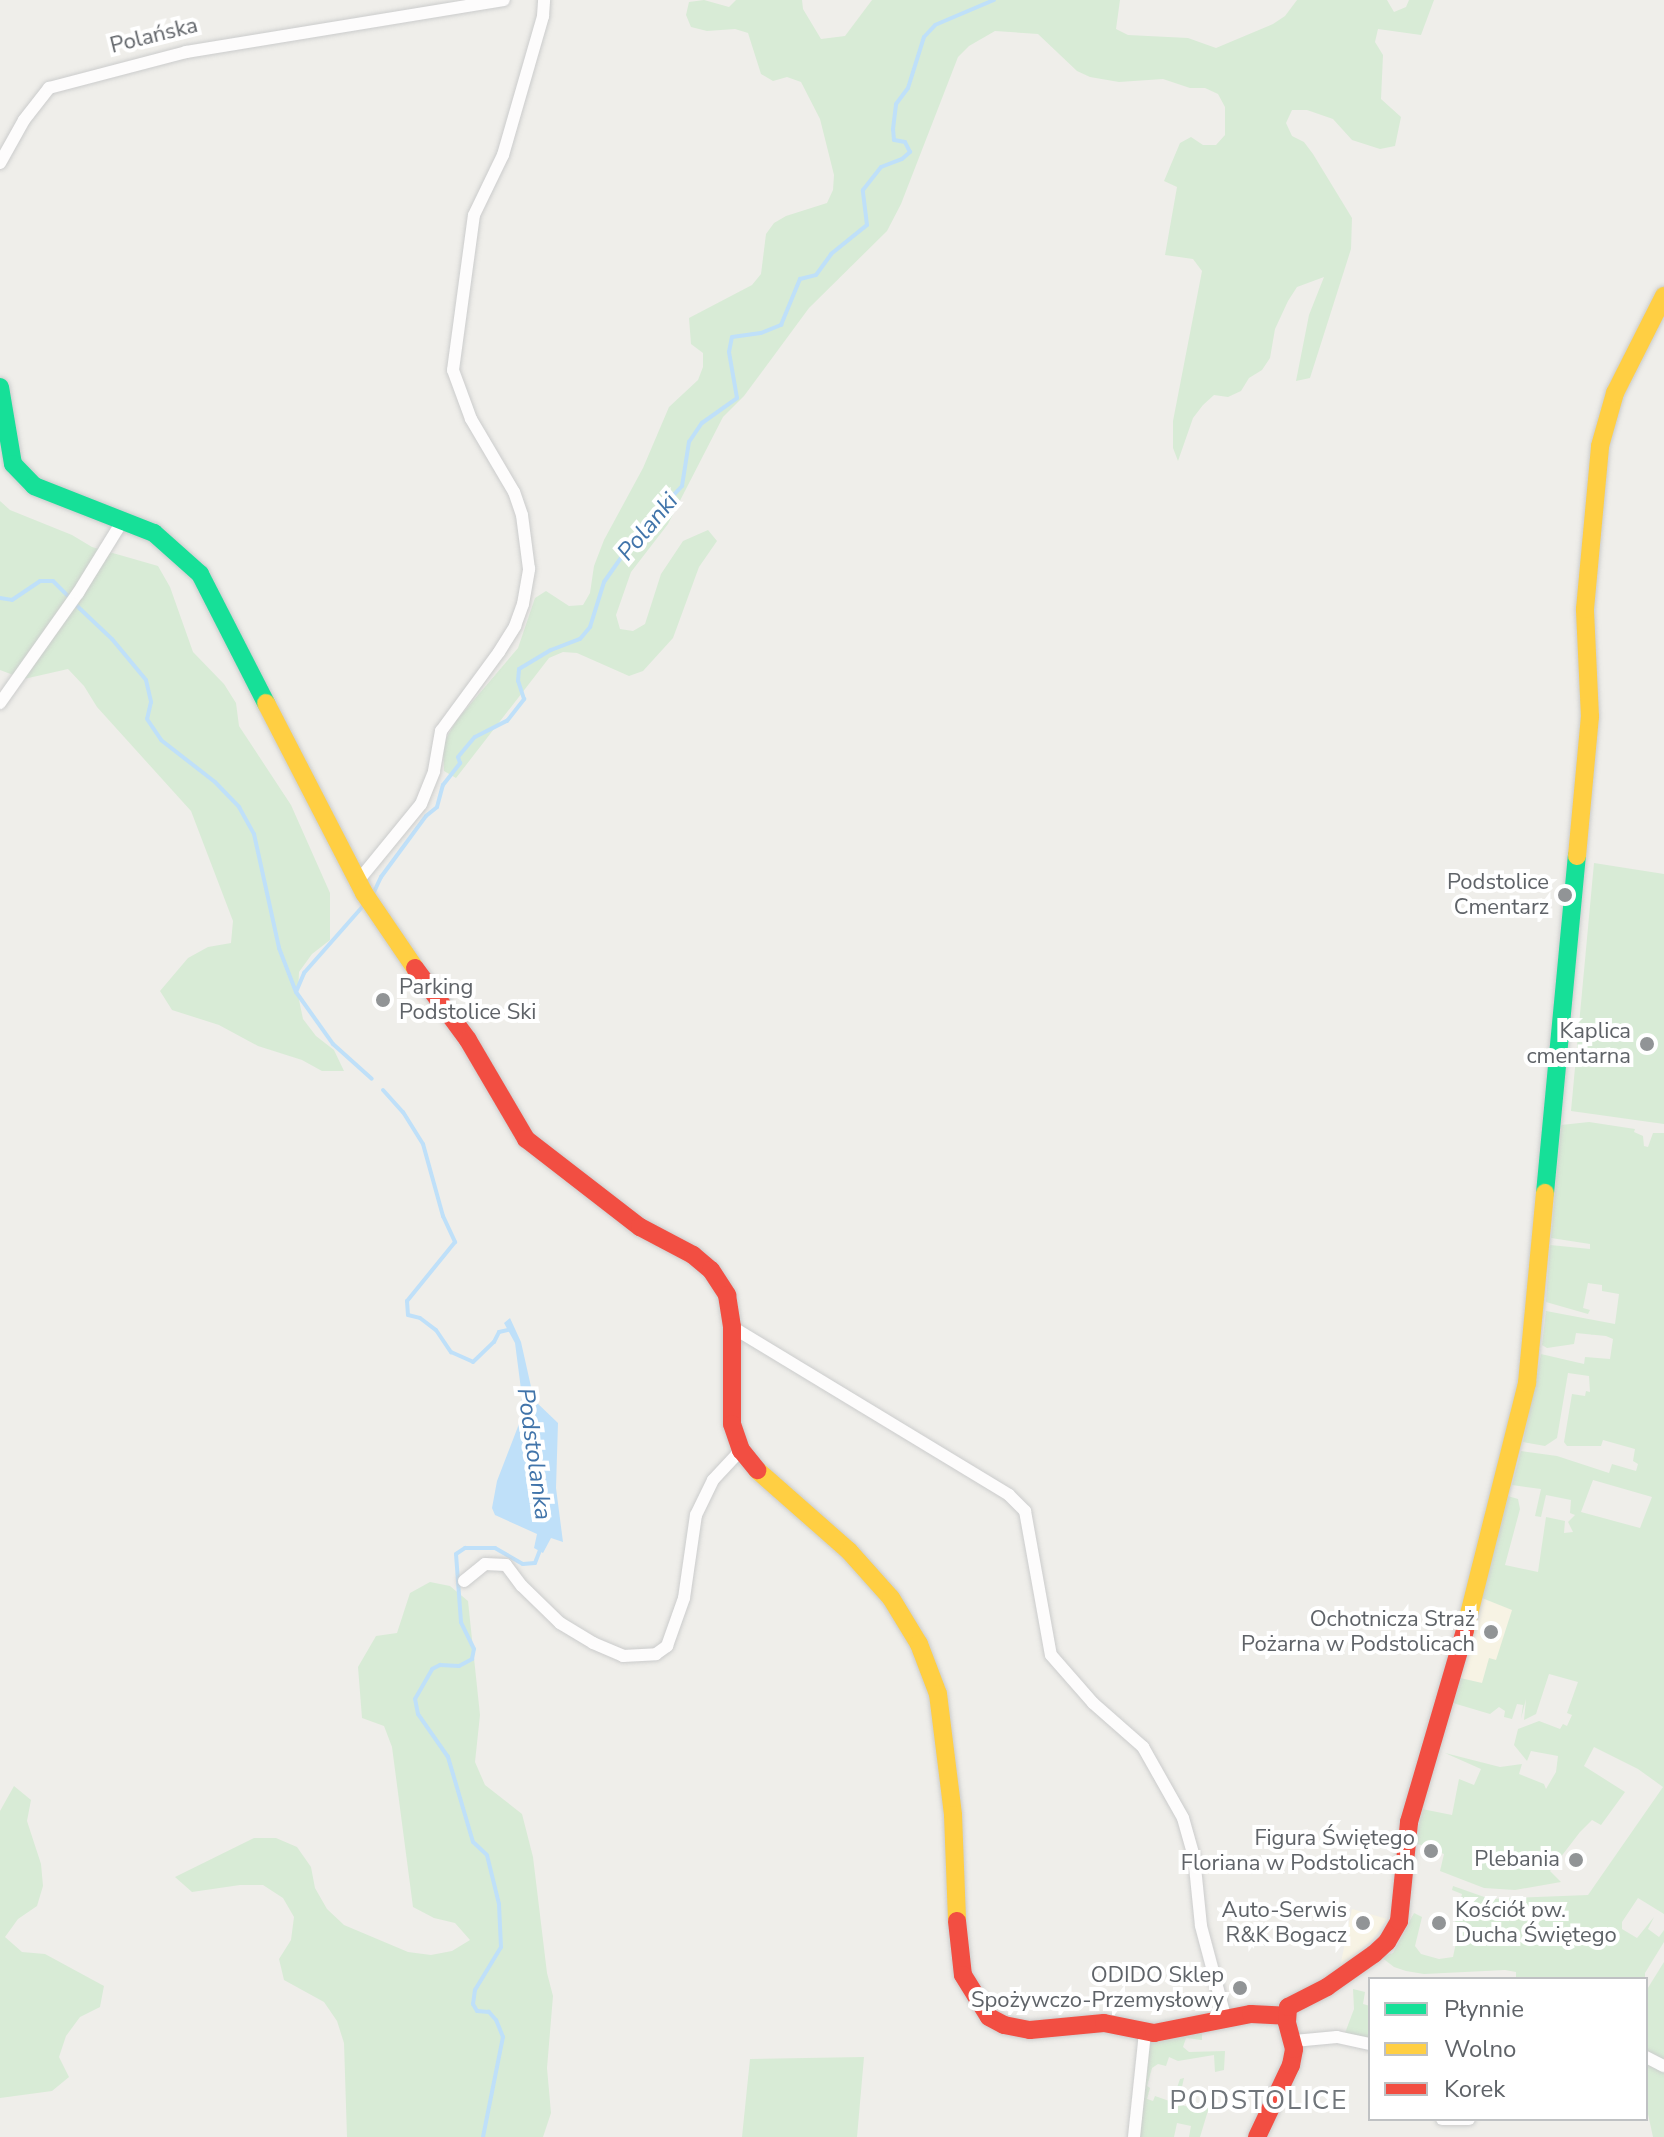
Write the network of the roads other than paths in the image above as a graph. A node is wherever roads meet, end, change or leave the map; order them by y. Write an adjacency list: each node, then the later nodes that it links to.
1 (504, 0): 3 (street, Polańska)
2 (544, 0): 8 (street)
3 (0, 163)
4 (1664, 296): 12 (street)
5 (0, 387): 6 (street)
6 (123, 520): 7 (street); 8 (street)
7 (0, 703)
8 (358, 881): 9 (street)
9 (732, 1327): 10 (street); 13 (street)
10 (741, 1450): 11 (street); 14 (street)
11 (464, 1581)
12 (1286, 2016): 13 (street); 15 (street)
13 (1226, 2020): 14 (street)
14 (1145, 2032): 17 (street)
15 (1294, 2041): 16 (street); 18 (street)
16 (1368, 2044)
17 (1134, 2137)
18 (1257, 2137)

